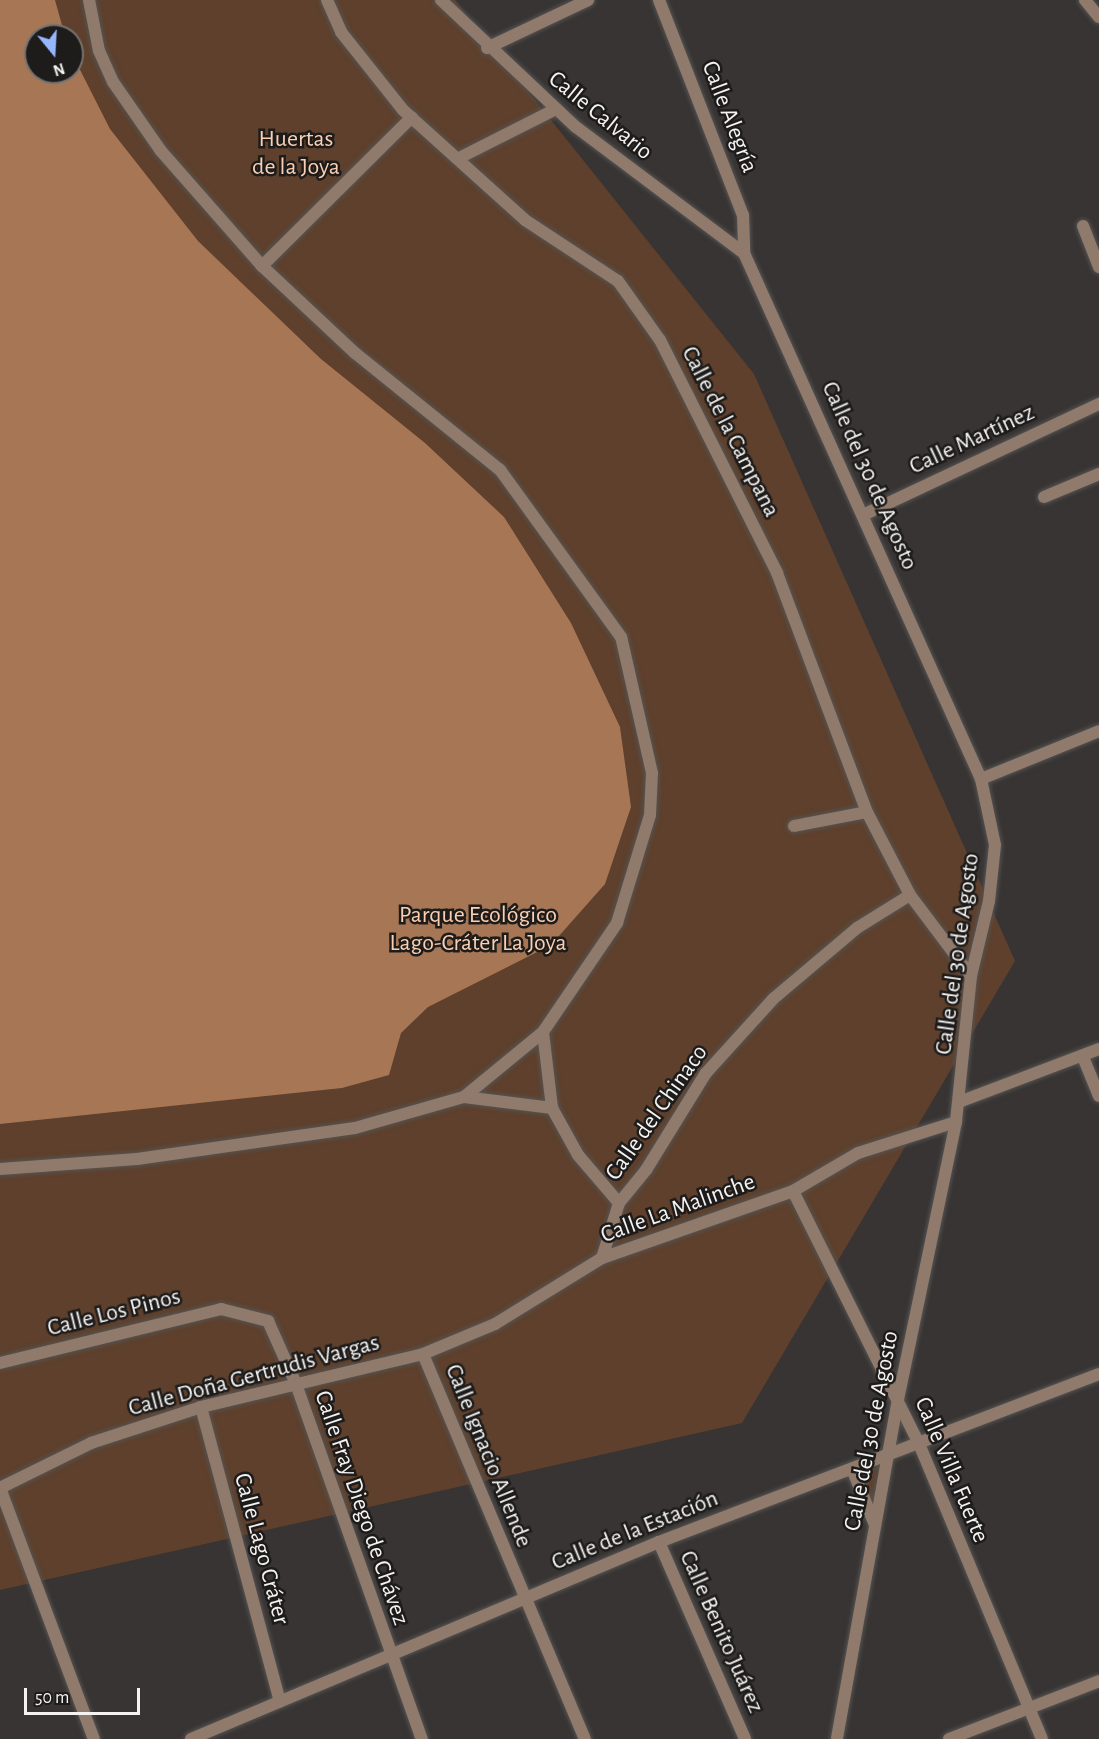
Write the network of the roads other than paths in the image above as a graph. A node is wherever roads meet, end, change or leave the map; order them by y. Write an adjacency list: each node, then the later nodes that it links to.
1 (89, 0): 14 (street)
2 (327, 0): 10 (street, Calle de la Campana)
3 (441, 0): 8 (street, Calle Calvario)
4 (588, 0): 8 (street)
5 (659, 0): 13 (street, Calle Alegría)
6 (1085, 0): 7 (street)
7 (1099, 17)
8 (487, 48): 9 (street, Calle Calvario)
9 (556, 109): 11 (street); 13 (street, Calle Calvario)
10 (412, 117): 11 (street, Calle de la Campana); 14 (street)
11 (459, 158): 22 (street, Calle de la Campana)
12 (1083, 226): 15 (street)
13 (744, 252): 19 (street, Calle del 30 de Agosto)
14 (262, 266): 26 (street)
15 (1099, 267)
16 (1099, 404): 19 (street, Calle Martínez)
17 (1099, 474): 18 (street)
18 (1044, 497)
19 (863, 515): 21 (street, Calle del 30 de Agosto)
20 (1099, 731): 21 (street)
21 (981, 779): 25 (street, Calle del 30 de Agosto)
22 (867, 812): 23 (street); 24 (street, Calle de la Campana)
23 (794, 826)
24 (909, 895): 25 (street, Calle de la Campana); 36 (street, Calle del Chinaco)
25 (971, 975): 31 (street, Calle del 30 de Agosto)
26 (543, 1032): 30 (street); 32 (street)
27 (1099, 1049): 28 (street)
28 (1083, 1057): 29 (street); 31 (street)
29 (1099, 1096)
30 (464, 1097): 32 (street); 34 (street)
31 (959, 1102): 33 (street, Calle del 30 de Agosto)
32 (552, 1108): 36 (street)
33 (956, 1122): 35 (street, Calle La Malinche); 43 (street, Calle del 30 de Agosto)
34 (0, 1169)
35 (794, 1191): 37 (street, Calle La Malinche); 43 (street, Calle Villa Fuerte)
36 (619, 1203): 37 (street, Calle del Chinaco)
37 (602, 1258): 39 (street, Calle La Malinche)
38 (239, 1311): 40 (street, Calle Los Pinos); 42 (street, Calle Fray Diego de Chávez)
39 (423, 1354): 42 (street, Calle Doña Gertrudis Vargas); 51 (street, Calle Ignacio Allende)
40 (0, 1363)
41 (1099, 1374): 45 (street, Calle de la Estación)
42 (296, 1384): 44 (street, Calle Doña Gertrudis Vargas); 52 (street, Calle Fray Diego de Chávez)
43 (898, 1399): 45 (street, Calle Villa Fuerte); 46 (street, Calle del 30 de Agosto)
44 (201, 1407): 48 (street, Calle Doña Gertrudis Vargas); 54 (street, Calle Lago Cráter)
45 (920, 1446): 46 (street, Calle de la Estación); 55 (street, Calle Villa Fuerte)
46 (890, 1452): 47 (street, Calle de la Estación); 49 (street, Calle del 30 de Agosto)
47 (852, 1468): 49 (street); 50 (street, Calle de la Estación)
48 (0, 1488): 56 (street)
49 (875, 1526): 61 (street, Calle del 30 de Agosto)
50 (658, 1542): 51 (street, Calle de la Estación); 60 (street, Calle Benito Juárez)
51 (524, 1599): 52 (street, Calle de la Estación); 59 (street, Calle Ignacio Allende)
52 (391, 1656): 54 (street, Calle de la Estación); 58 (street, Calle Fray Diego de Chávez)
53 (1099, 1681): 55 (street)
54 (280, 1702): 57 (street, Calle de la Estación)
55 (1030, 1710): 62 (street); 63 (street, Calle Villa Fuerte)
56 (94, 1739)
57 (190, 1739)
58 (422, 1739)
59 (585, 1739)
60 (745, 1739)
61 (837, 1739)
62 (949, 1739)
63 (1042, 1739)

